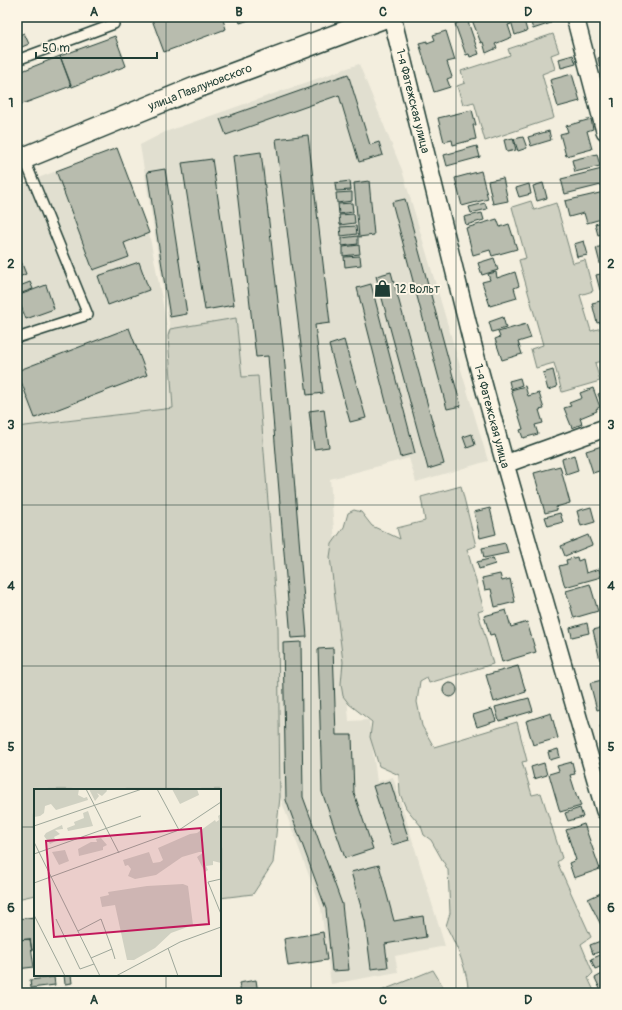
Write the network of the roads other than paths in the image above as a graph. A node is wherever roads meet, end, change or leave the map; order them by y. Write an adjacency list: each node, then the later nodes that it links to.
1 (385, 17): 7 (street, улица Павлуновского)
2 (392, 17): 10 (street, 1-я Фатежская улица)
3 (575, 17): 6 (street)
4 (114, 24): 5 (lane)
5 (17, 60)
6 (605, 131)
7 (21, 160): 8 (lane)
8 (17, 338)
9 (605, 428): 10 (street)
10 (505, 464): 11 (street, 1-я Фатежская улица)
11 (605, 810)

